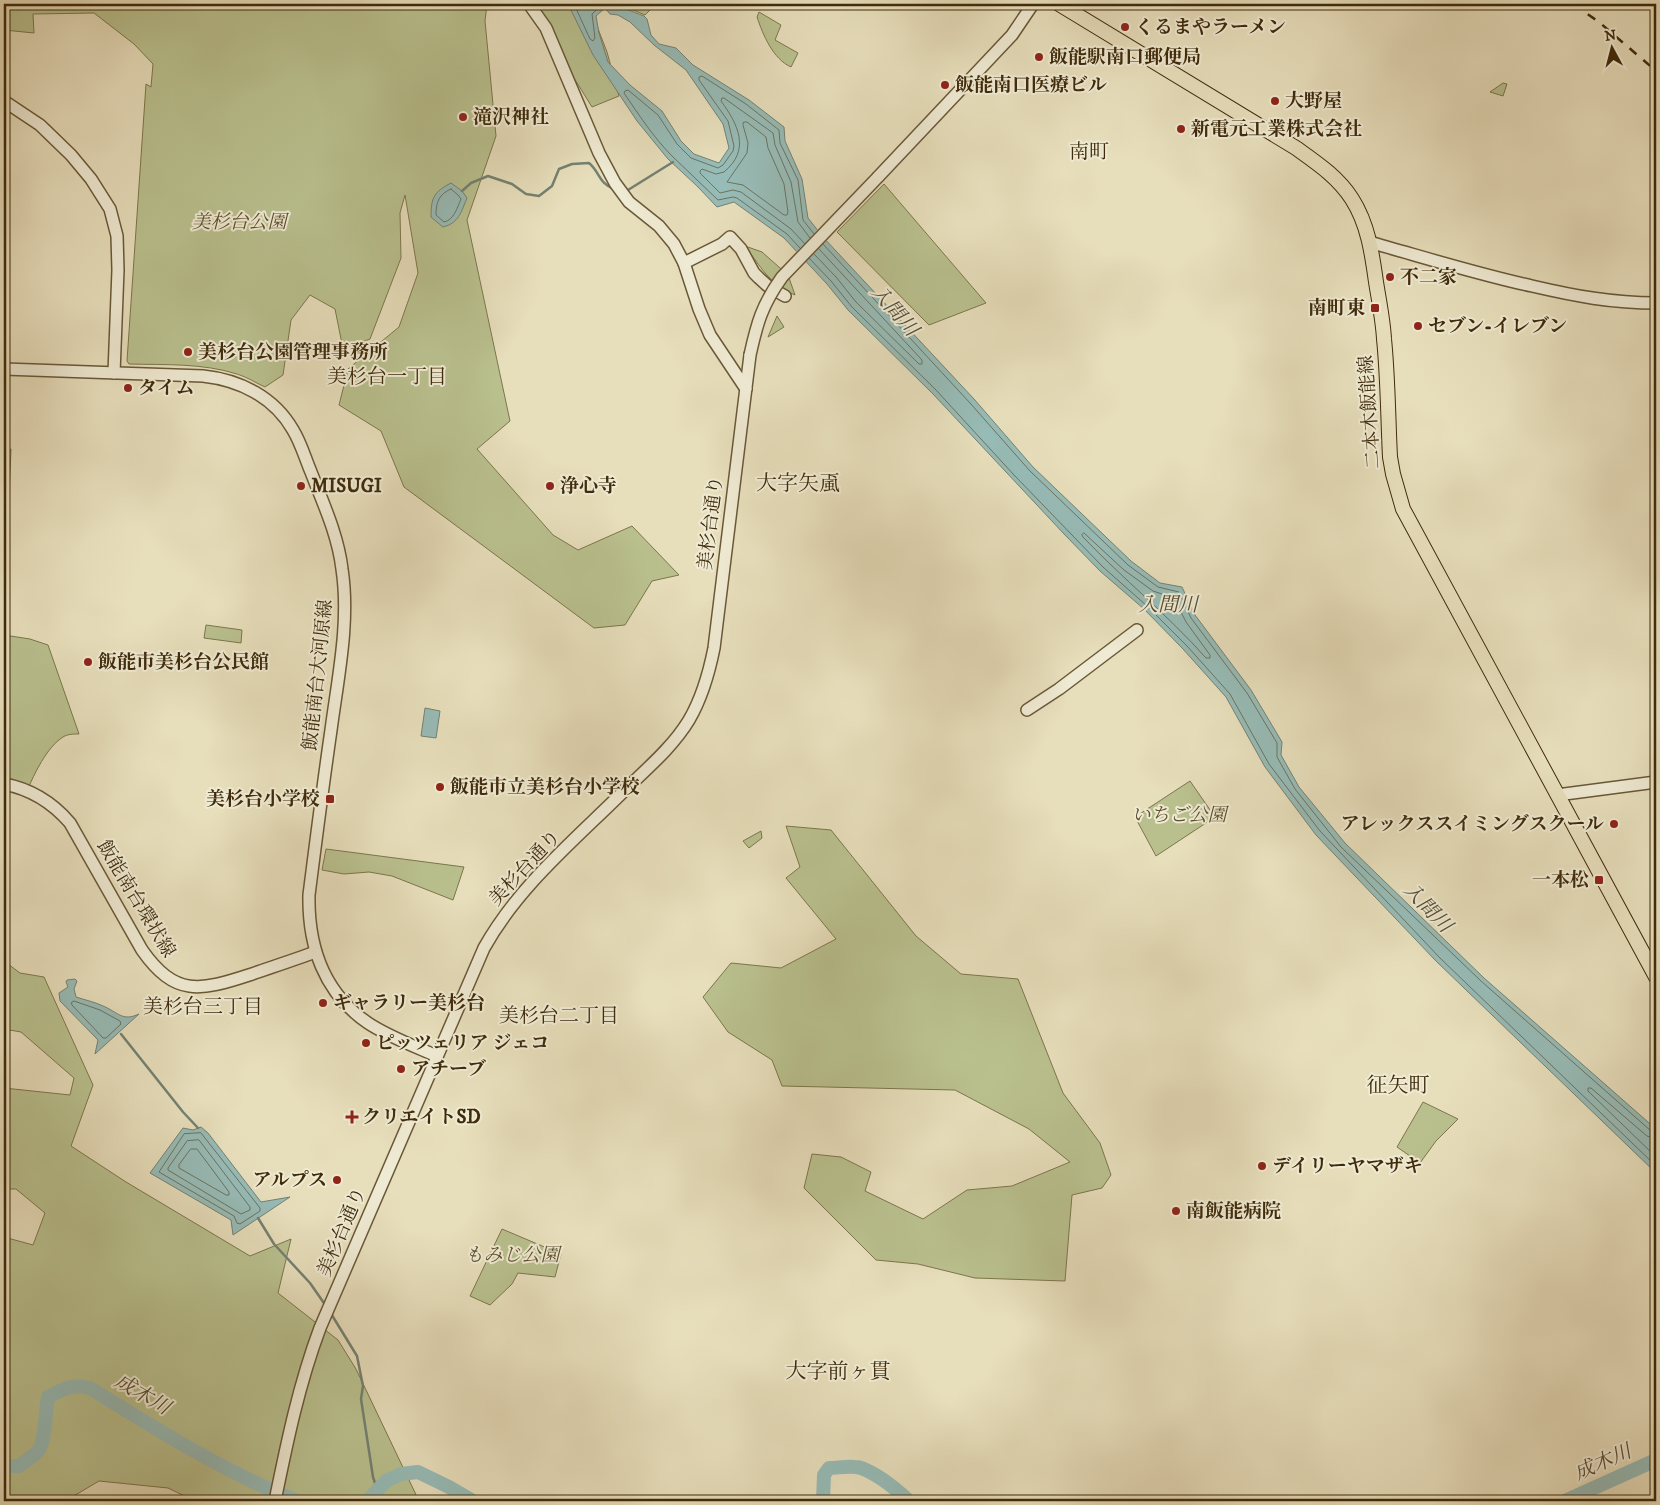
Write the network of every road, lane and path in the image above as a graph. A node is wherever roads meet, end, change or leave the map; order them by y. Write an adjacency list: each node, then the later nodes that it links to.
1 (529, 4): 6 (street)
2 (1033, 4): 11 (street, 美杉台通り, bridge)
3 (1059, 4): 5 (main road, 二本木飯能線)
4 (4, 101): 10 (street)
5 (1369, 242): 8 (street); 16 (main road, 二本木飯能線)
6 (684, 263): 7 (street); 11 (street)
7 (785, 296)
8 (1656, 303)
9 (4, 369): 10 (street, 飯能南台大河原線)
10 (114, 373): 17 (street, 飯能南台大河原線)
11 (746, 389): 19 (street, 美杉台通り)
12 (1137, 630): 13 (street)
13 (1027, 710)
14 (1656, 782): 16 (street)
15 (4, 784): 17 (street, 飯能南台環状線)
16 (1557, 795): 18 (main road, 二本木飯能線)
17 (315, 952): 19 (street, 飯能南台大河原線)
18 (1656, 977)
19 (437, 1056): 20 (street, 美杉台通り)
20 (275, 1501)

